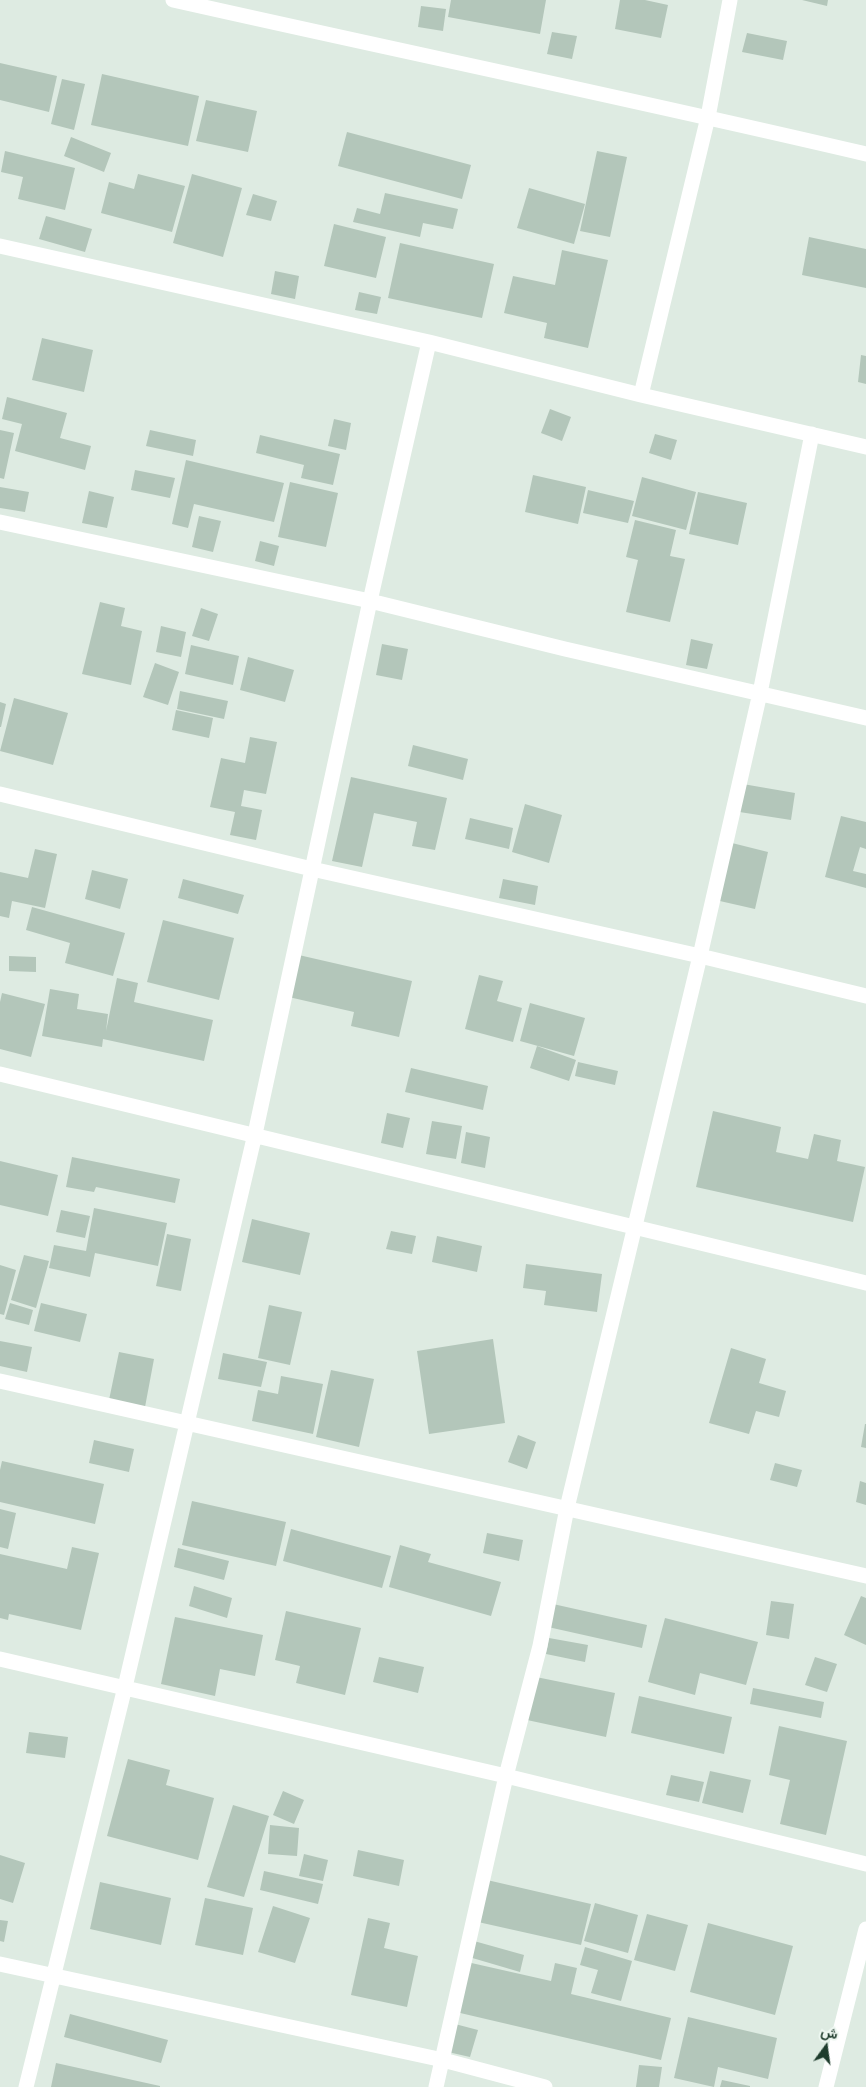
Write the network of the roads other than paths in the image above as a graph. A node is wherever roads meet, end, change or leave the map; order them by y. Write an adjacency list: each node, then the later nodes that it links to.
1 (173, 0): 3 (street)
2 (730, 0): 3 (street)
3 (708, 117): 4 (street); 7 (street)
4 (866, 154)
5 (0, 246): 6 (street)
6 (428, 342): 7 (street); 11 (street)
7 (641, 394): 8 (street)
8 (812, 434): 9 (street); 12 (street)
9 (866, 446)
10 (0, 522): 11 (street)
11 (370, 601): 12 (street); 15 (street)
12 (760, 693): 13 (street); 16 (street)
13 (866, 718)
14 (0, 794): 15 (street)
15 (312, 869): 16 (street); 19 (street)
16 (700, 956): 17 (street); 20 (street)
17 (866, 996)
18 (0, 1074): 19 (street)
19 (255, 1134): 20 (street); 23 (street)
20 (634, 1228): 21 (street); 24 (street)
21 (866, 1282)
22 (0, 1381): 23 (street)
23 (187, 1423): 24 (street); 27 (street)
24 (567, 1508): 25 (street); 28 (street)
25 (866, 1576)
26 (0, 1659): 27 (street)
27 (125, 1687): 28 (street); 32 (street)
28 (506, 1776): 29 (street); 33 (street)
29 (866, 1864)
30 (866, 1929): 37 (street)
31 (0, 1964): 32 (street)
32 (52, 1977): 33 (street); 34 (street)
33 (443, 2060): 35 (street); 36 (street)
34 (26, 2087)
35 (436, 2087)
36 (544, 2087)
37 (826, 2087)

